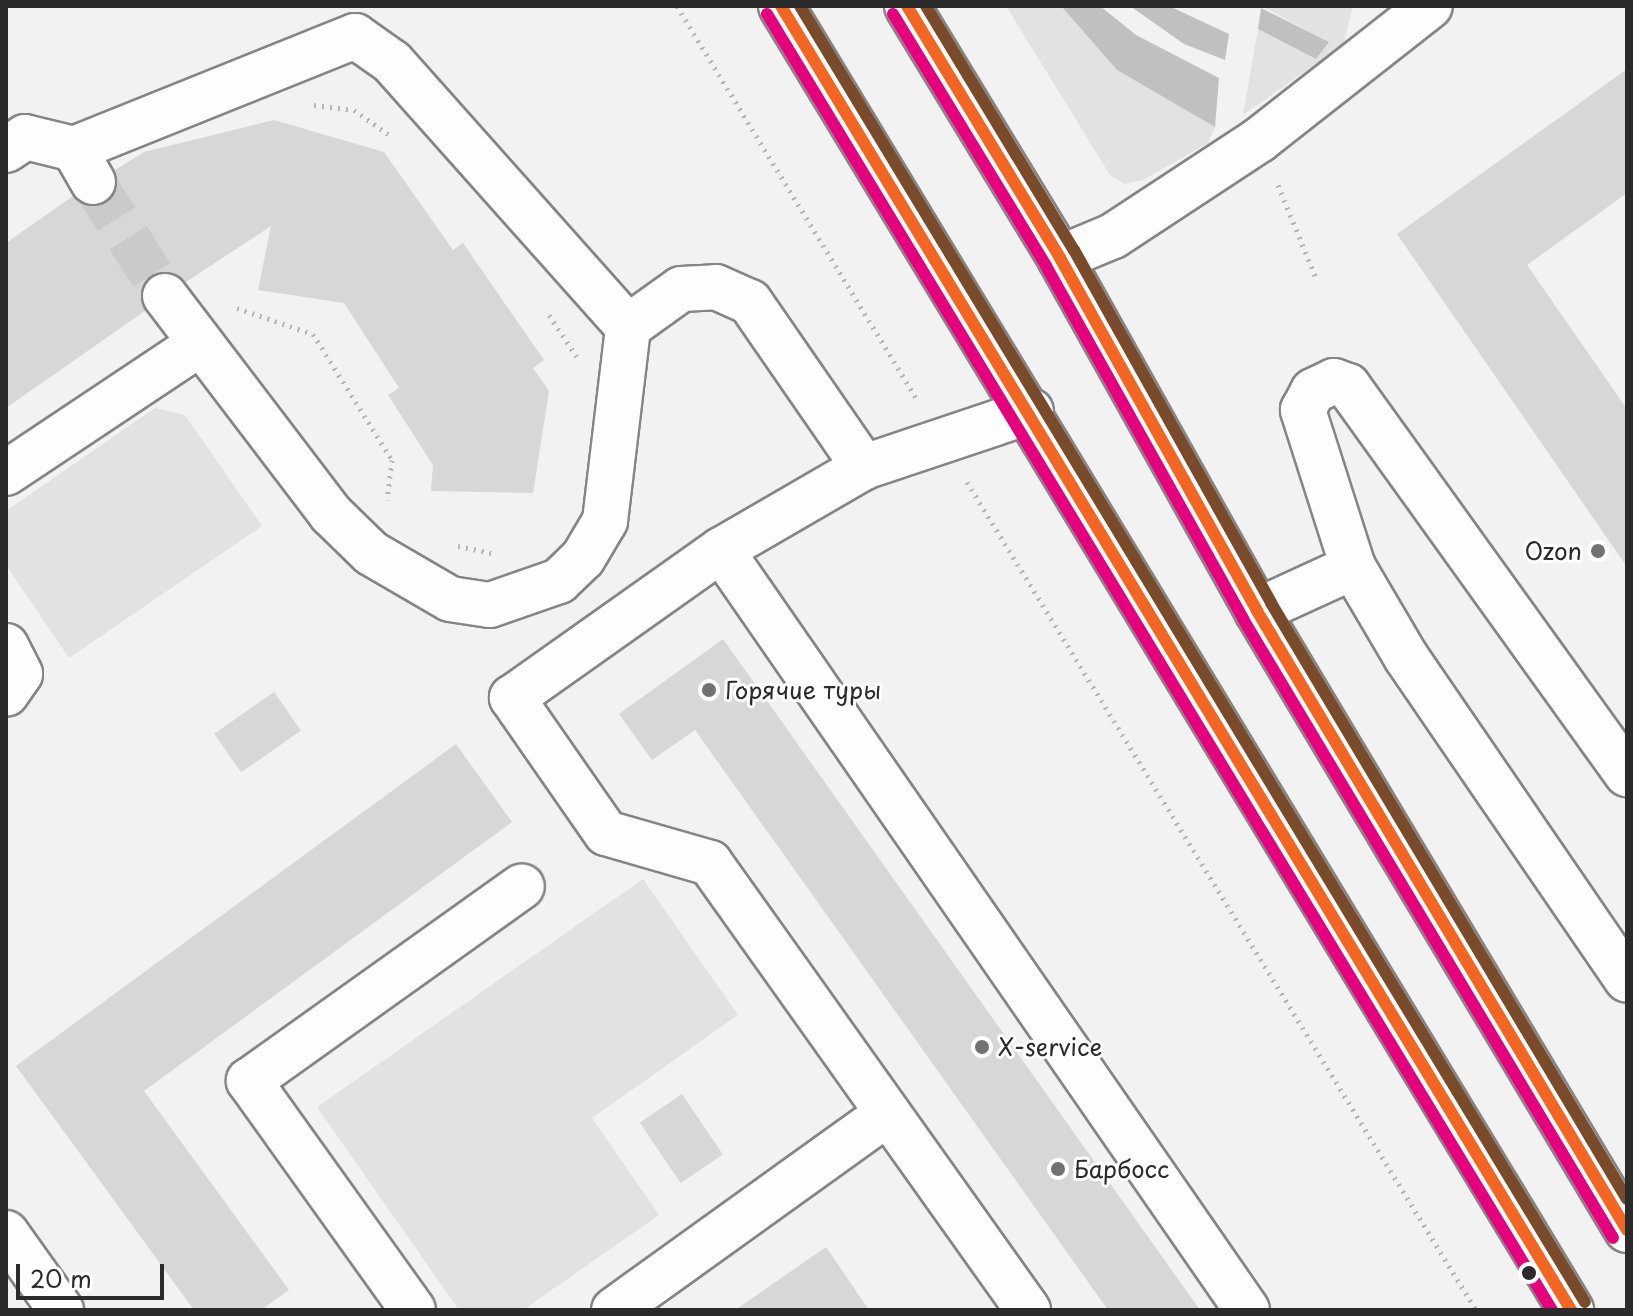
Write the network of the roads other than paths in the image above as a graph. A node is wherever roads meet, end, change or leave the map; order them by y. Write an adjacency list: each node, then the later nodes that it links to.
1 (781, 6): 7 (main road)
2 (907, 6): 5 (main road)
3 (1419, 9): 5 (main road)
4 (6, 150): 6 (main road)
5 (1060, 258): 12 (main road)
6 (628, 327): 8 (main road); 9 (main road)
7 (1031, 411): 8 (main road); 26 (main road)
8 (864, 467): 10 (main road)
9 (6, 473)
10 (721, 550): 18 (main road); 25 (main road)
11 (1353, 567): 12 (main road); 15 (main road); 17 (main road)
12 (1257, 611): 19 (main road)
13 (6, 646): 14 (main road)
14 (6, 694)
15 (1627, 774)
16 (522, 886): 22 (main road)
17 (1627, 980)
18 (888, 1113): 23 (main road); 24 (main road)
19 (1627, 1230)
20 (6, 1233): 21 (main road)
21 (61, 1310)
22 (413, 1310)
23 (614, 1310)
24 (1028, 1310)
25 (1247, 1310)
26 (1571, 1310)

